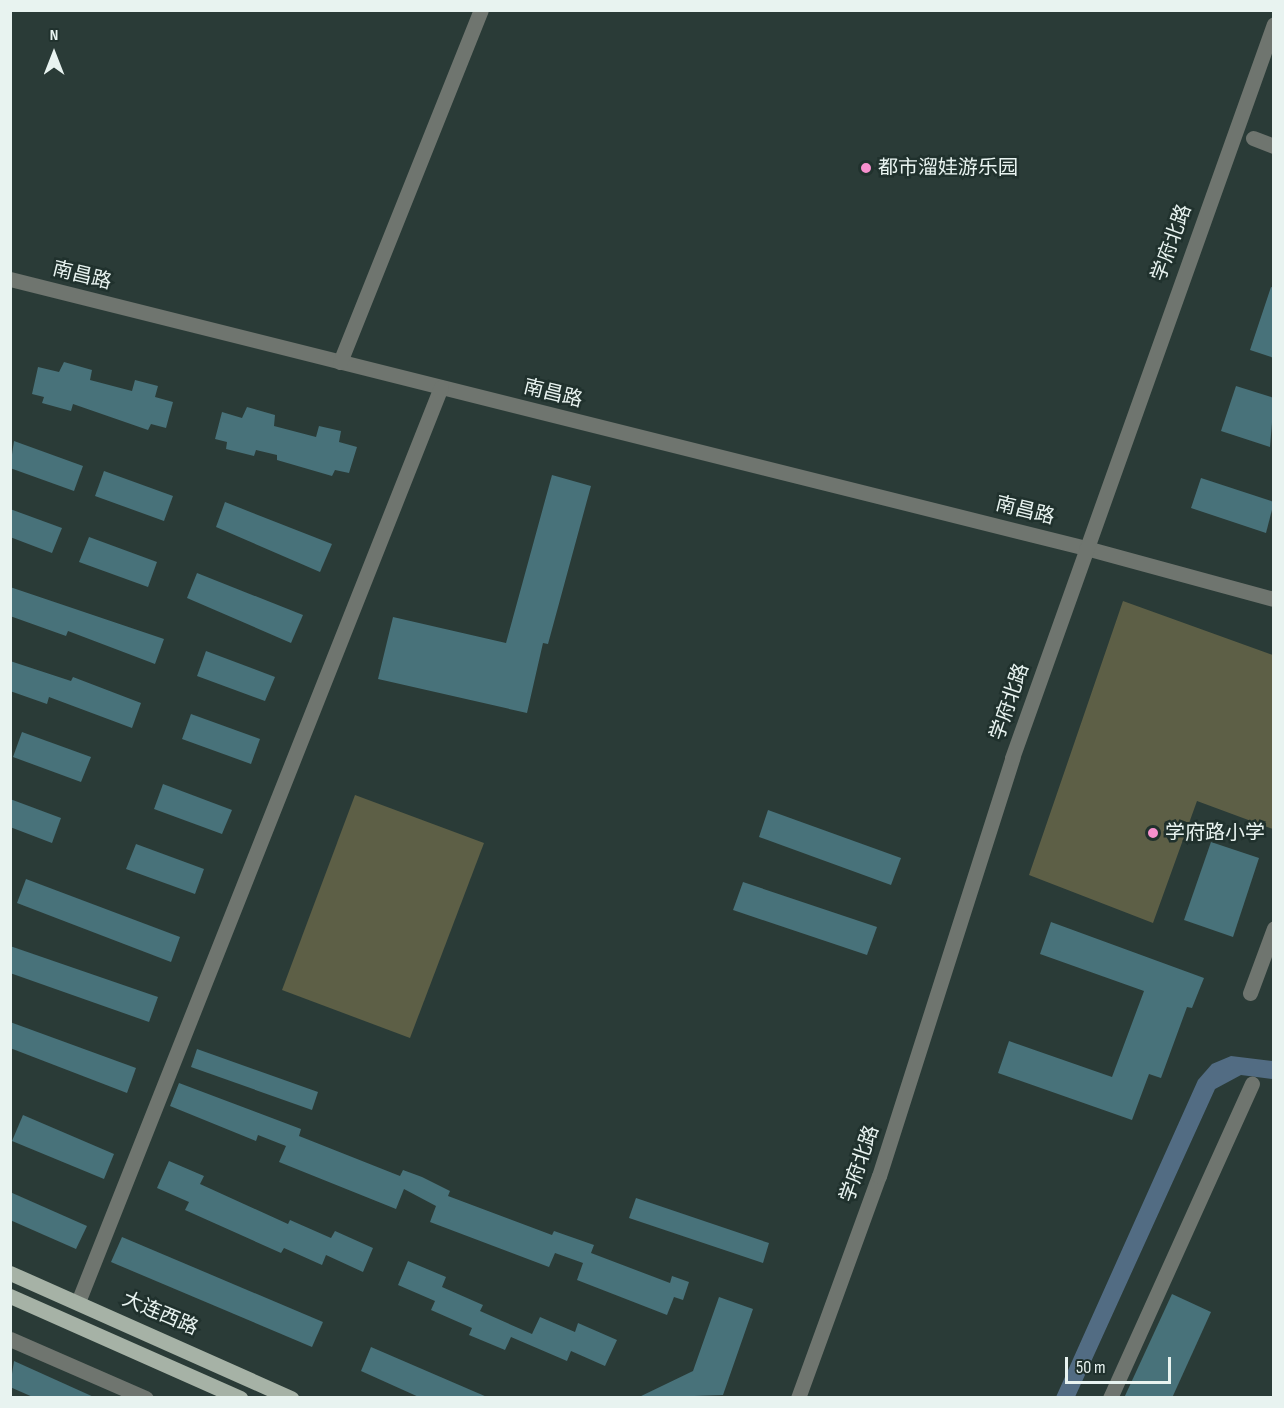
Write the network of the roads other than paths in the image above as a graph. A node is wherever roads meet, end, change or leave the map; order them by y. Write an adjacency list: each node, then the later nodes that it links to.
1 (481, 10): 6 (street)
2 (1274, 24): 8 (street, 学府北路)
3 (1253, 138): 4 (street)
4 (1274, 146)
5 (10, 279): 6 (street, 南昌路)
6 (340, 362): 7 (street, 南昌路)
7 (441, 387): 8 (street, 南昌路); 15 (street)
8 (1086, 548): 9 (street, 南昌路); 20 (street, 学府北路)
9 (1274, 599)
10 (1274, 928): 11 (street)
11 (1250, 993)
12 (1252, 1084): 21 (street)
13 (10, 1273): 15 (main road, 大连西路)
14 (10, 1296): 18 (main road)
15 (78, 1302): 19 (main road, 大连西路)
16 (10, 1339): 17 (street)
17 (146, 1398)
18 (240, 1398)
19 (291, 1398)
20 (798, 1398)
21 (1110, 1398)

